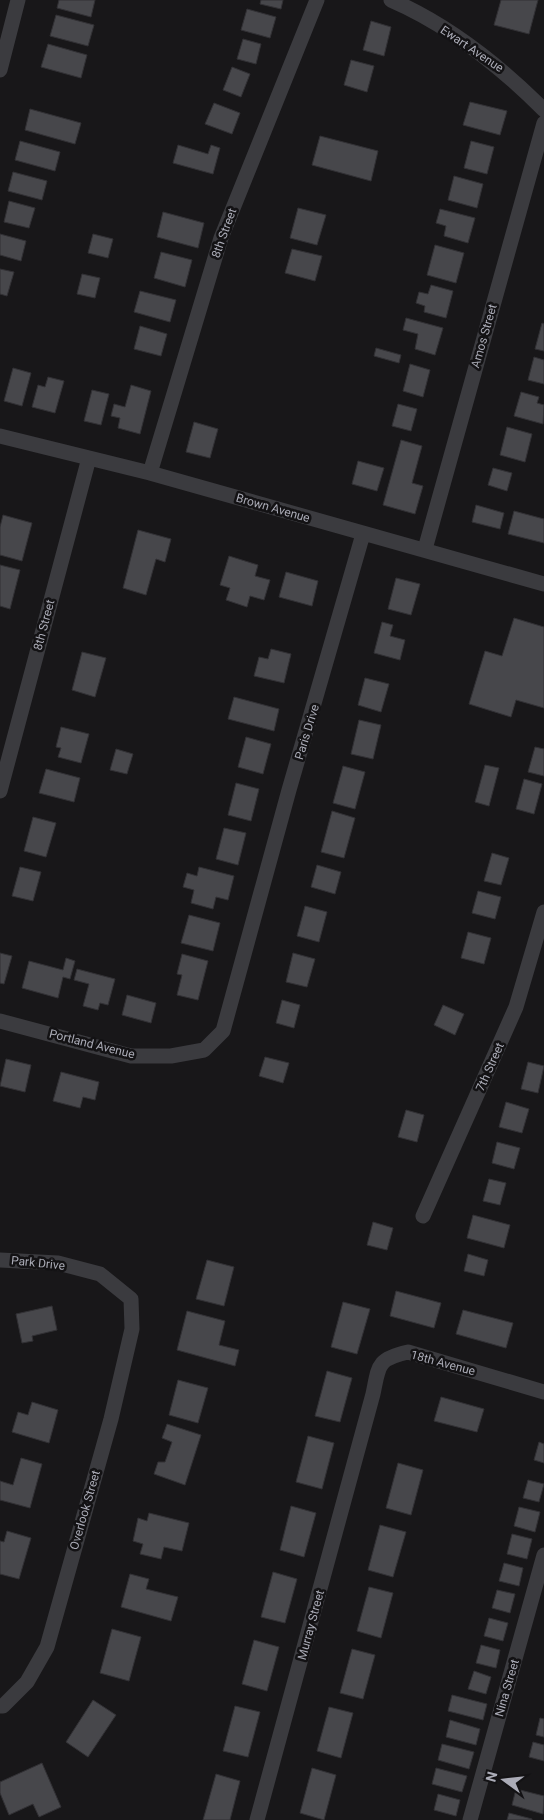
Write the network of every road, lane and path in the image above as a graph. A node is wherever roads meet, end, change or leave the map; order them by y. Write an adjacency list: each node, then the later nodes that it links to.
1 (18, 0): 4 (street)
2 (317, 0): 9 (street, 8th Street)
3 (391, 0): 5 (street, Ewart Avenue)
4 (0, 70)
5 (544, 110)
6 (544, 123): 11 (street, Amos Street)
7 (0, 436): 8 (street, Brown Avenue)
8 (89, 458): 9 (street, Brown Avenue); 13 (street, 8th Street)
9 (150, 473): 10 (street, Brown Avenue)
10 (363, 534): 11 (street, Brown Avenue); 15 (street, Paris Drive)
11 (425, 549): 12 (street, Brown Avenue)
12 (544, 584)
13 (0, 792)
14 (544, 912): 17 (street, 7th Street)
15 (250, 930): 16 (street, Portland Avenue)
16 (0, 1021)
17 (423, 1216)
18 (0, 1260): 19 (street, Park Drive)
19 (126, 1354): 23 (street, Overlook Street)
20 (544, 1392): 21 (street, 18th Avenue)
21 (364, 1429): 24 (street, Murray Street)
22 (544, 1555): 25 (street, Nina Street)
23 (0, 1706)
24 (258, 1820)
25 (470, 1820)

